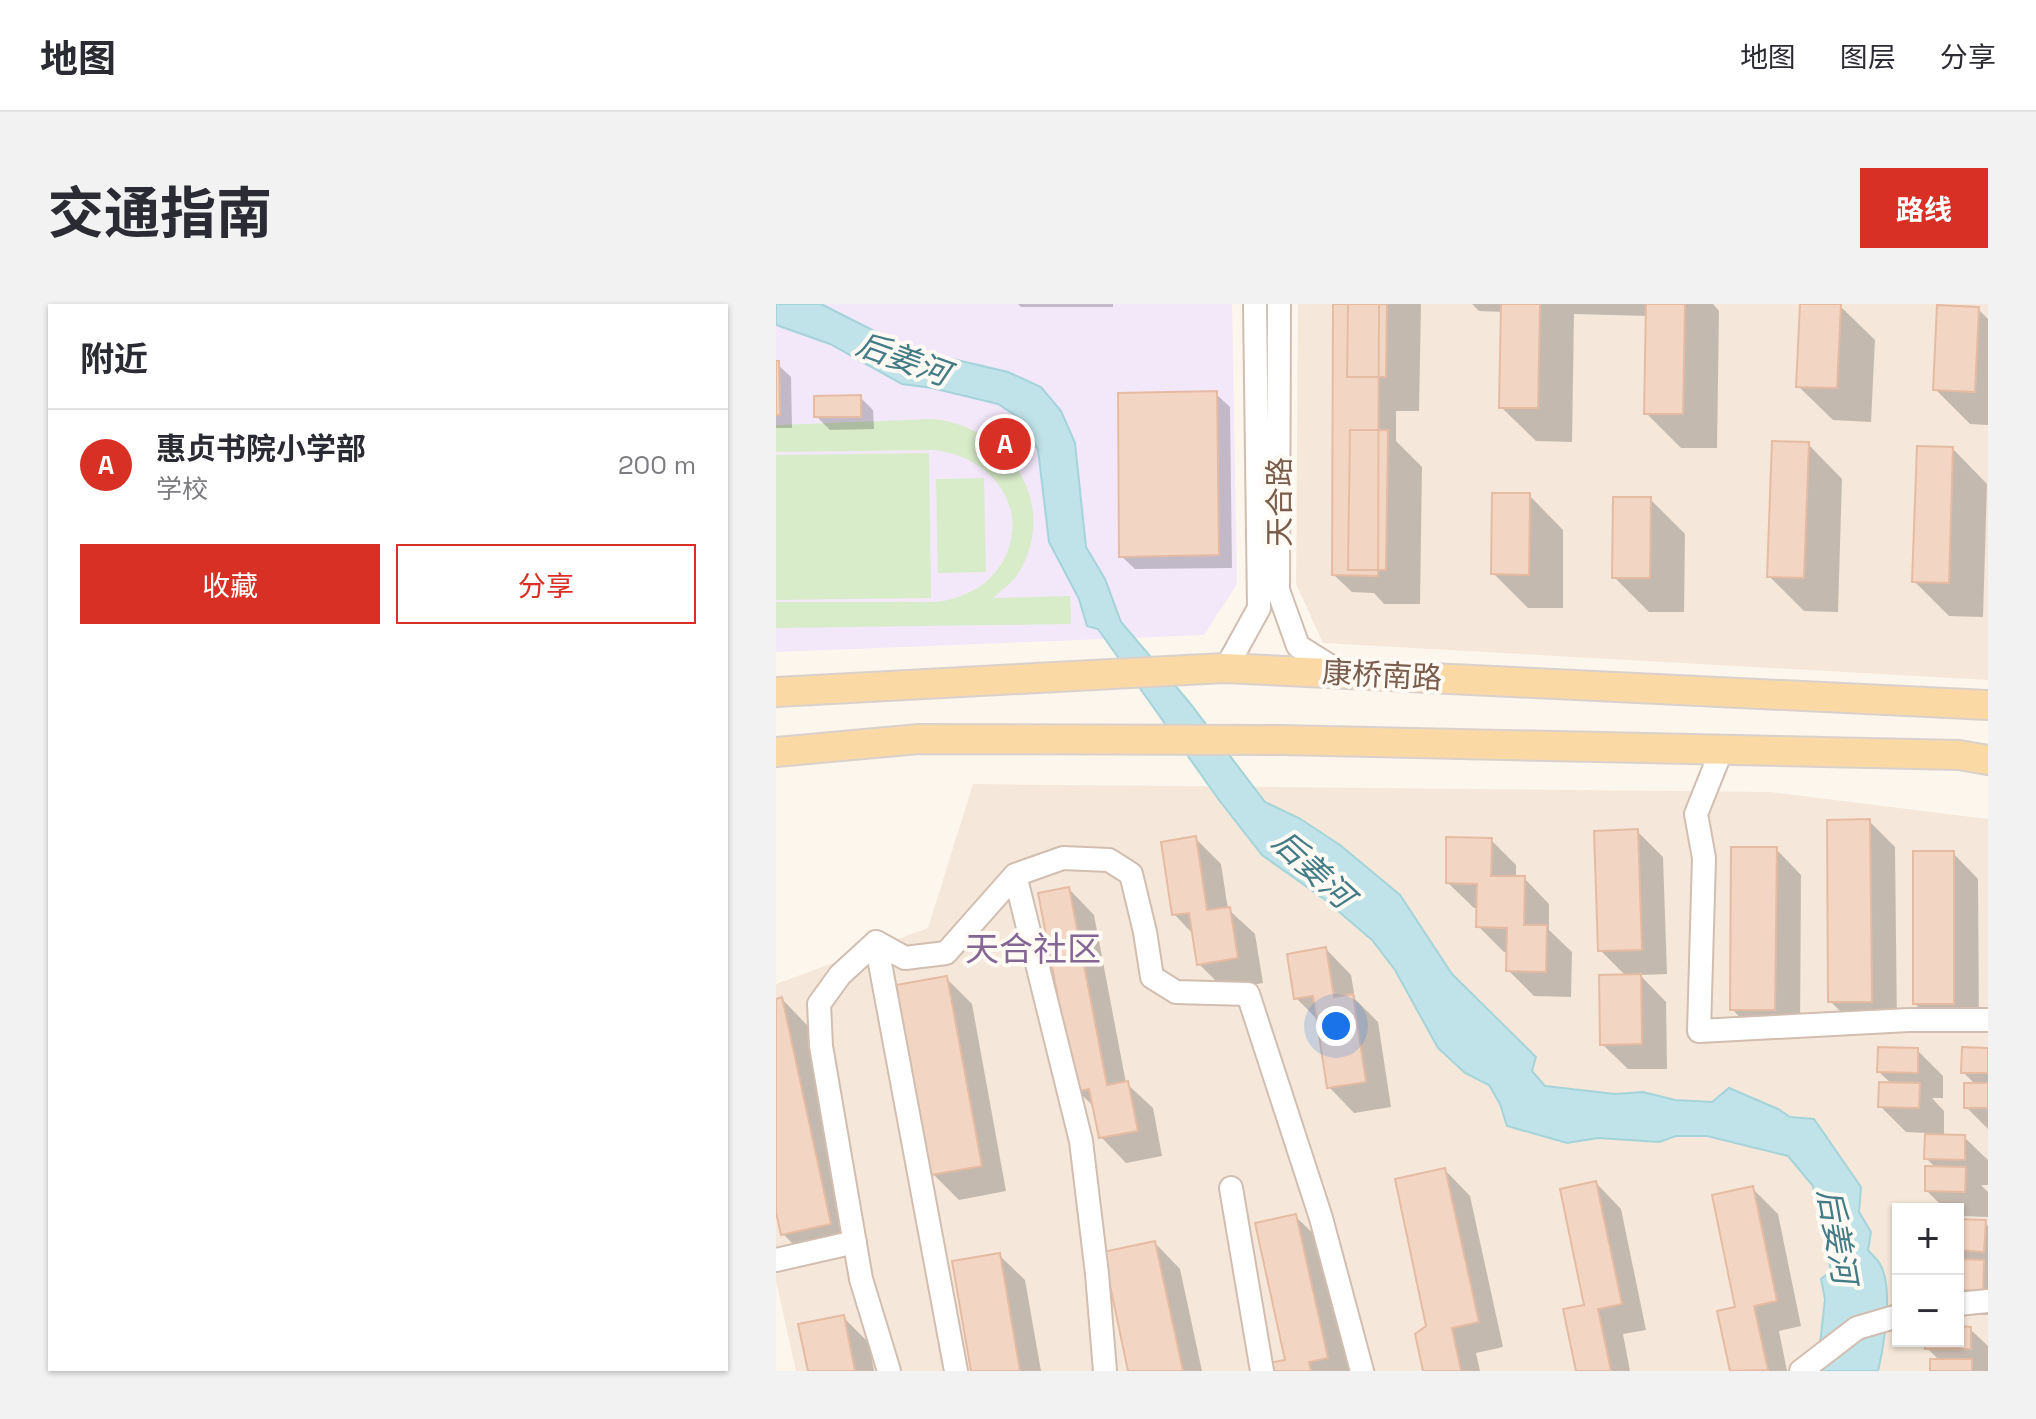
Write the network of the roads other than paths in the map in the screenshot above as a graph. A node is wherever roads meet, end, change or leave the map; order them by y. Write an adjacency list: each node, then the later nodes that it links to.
1 (1255, 304): 3 (street, 天合路)
2 (1279, 304): 4 (street, 天合路)
3 (1225, 668): 4 (main road, 康桥南路); 5 (main road, 康桥南路)
4 (1341, 673): 6 (main road, 康桥南路)
5 (776, 692)
6 (1988, 705)
7 (1722, 749): 8 (main road); 9 (main road); 12 (street)
8 (776, 752)
9 (1988, 760)
10 (1015, 875): 11 (street); 21 (street); 23 (street)
11 (876, 942): 14 (street); 20 (street)
12 (1988, 1020)
13 (1231, 1188): 22 (street)
14 (855, 1242): 15 (street); 19 (street)
15 (776, 1260)
16 (1988, 1301): 17 (street)
17 (1964, 1303)
18 (1892, 1318): 24 (street)
19 (889, 1371)
20 (956, 1371)
21 (1105, 1371)
22 (1262, 1371)
23 (1362, 1371)
24 (1801, 1371)

